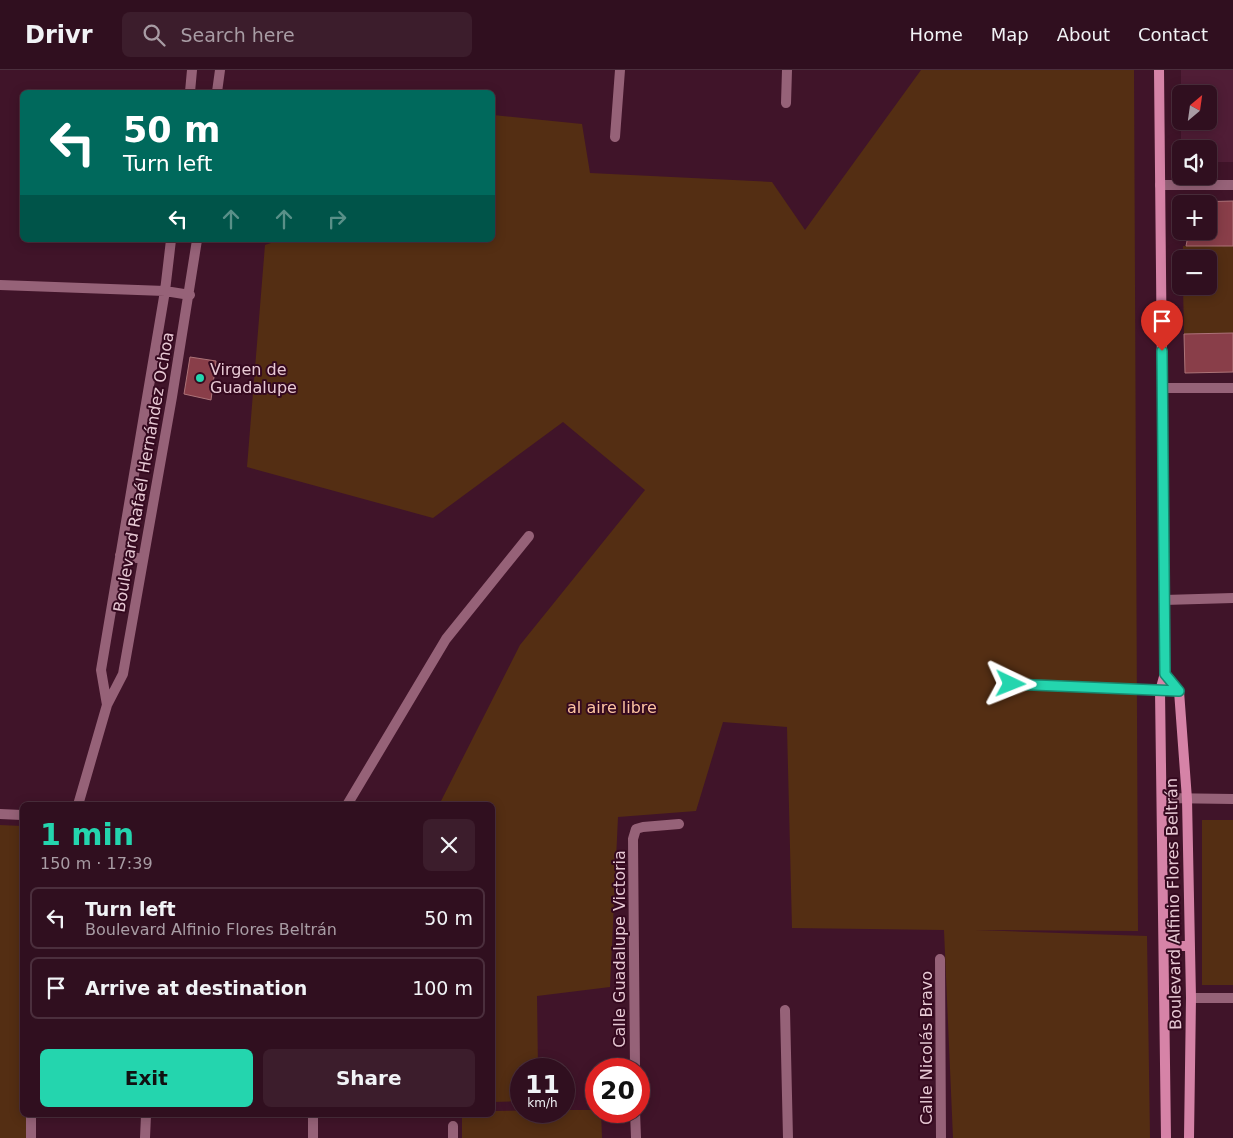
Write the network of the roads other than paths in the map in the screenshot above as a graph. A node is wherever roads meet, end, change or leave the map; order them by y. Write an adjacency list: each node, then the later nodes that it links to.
1 (192, 70): 6 (street)
2 (220, 70): 7 (street)
3 (620, 70): 9 (street)
4 (787, 70): 8 (street)
5 (1159, 70): 10 (street, Boulevard Alfinio Flores Beltrán)
6 (190, 90)
7 (217, 90)
8 (786, 103)
9 (615, 137)
10 (1160, 185): 11 (street); 17 (street, Boulevard Alfinio Flores Beltrán)
11 (1233, 185)
12 (171, 242): 15 (street, Boulevard Rafaél Hernández Ochoa)
13 (197, 242): 16 (street, Boulevard Rafaél Hernández Ochoa)
14 (0, 285): 15 (street)
15 (165, 291): 16 (street); 20 (street, Boulevard Rafaél Hernández Ochoa)
16 (190, 295): 21 (street, Boulevard Rafaél Hernández Ochoa)
17 (1163, 388): 18 (street); 23 (street, Boulevard Alfinio Flores Beltrán)
18 (1233, 388)
19 (529, 536): 33 (street)
20 (120, 555): 21 (street); 28 (street, Boulevard Rafaél Hernández Ochoa)
21 (143, 560): 28 (street, Boulevard Rafaél Hernández Ochoa)
22 (1233, 598): 23 (street)
23 (1164, 600): 24 (street, Boulevard Alfinio Flores Beltrán)
24 (1165, 674): 26 (street, Boulevard Alfinio Flores Beltrán); 27 (street)
25 (1011, 684): 26 (street)
26 (1160, 690): 27 (street); 29 (street, Boulevard Alfinio Flores Beltrán)
27 (1179, 691): 30 (street, Boulevard Alfinio Flores Beltrán)
28 (107, 705): 32 (street, Boulevard Rafaél Hernández Ochoa)
29 (1162, 798): 30 (street); 37 (street, Boulevard Alfinio Flores Beltrán)
30 (1187, 798): 31 (street); 38 (street, Boulevard Alfinio Flores Beltrán)
31 (1233, 799)
32 (79, 802)
33 (349, 802)
34 (0, 814): 35 (street)
35 (20, 815)
36 (679, 824): 43 (street, Calle Guadalupe Victoria)
37 (1164, 946): 38 (street); 56 (street, Boulevard Alfinio Flores Beltrán)
38 (1190, 946): 40 (street, Boulevard Alfinio Flores Beltrán)
39 (940, 959): 55 (street, Calle Nicolás Bravo)
40 (1191, 998): 41 (street); 57 (street, Boulevard Alfinio Flores Beltrán)
41 (1233, 998)
42 (785, 1010): 54 (street)
43 (635, 1058)
44 (31, 1117): 49 (street)
45 (146, 1117): 50 (street)
46 (313, 1117): 51 (street)
47 (635, 1123): 53 (street)
48 (453, 1126): 52 (street)
49 (31, 1138)
50 (145, 1138)
51 (313, 1138)
52 (454, 1138)
53 (636, 1138)
54 (788, 1138)
55 (941, 1138)
56 (1166, 1138)
57 (1189, 1138)

